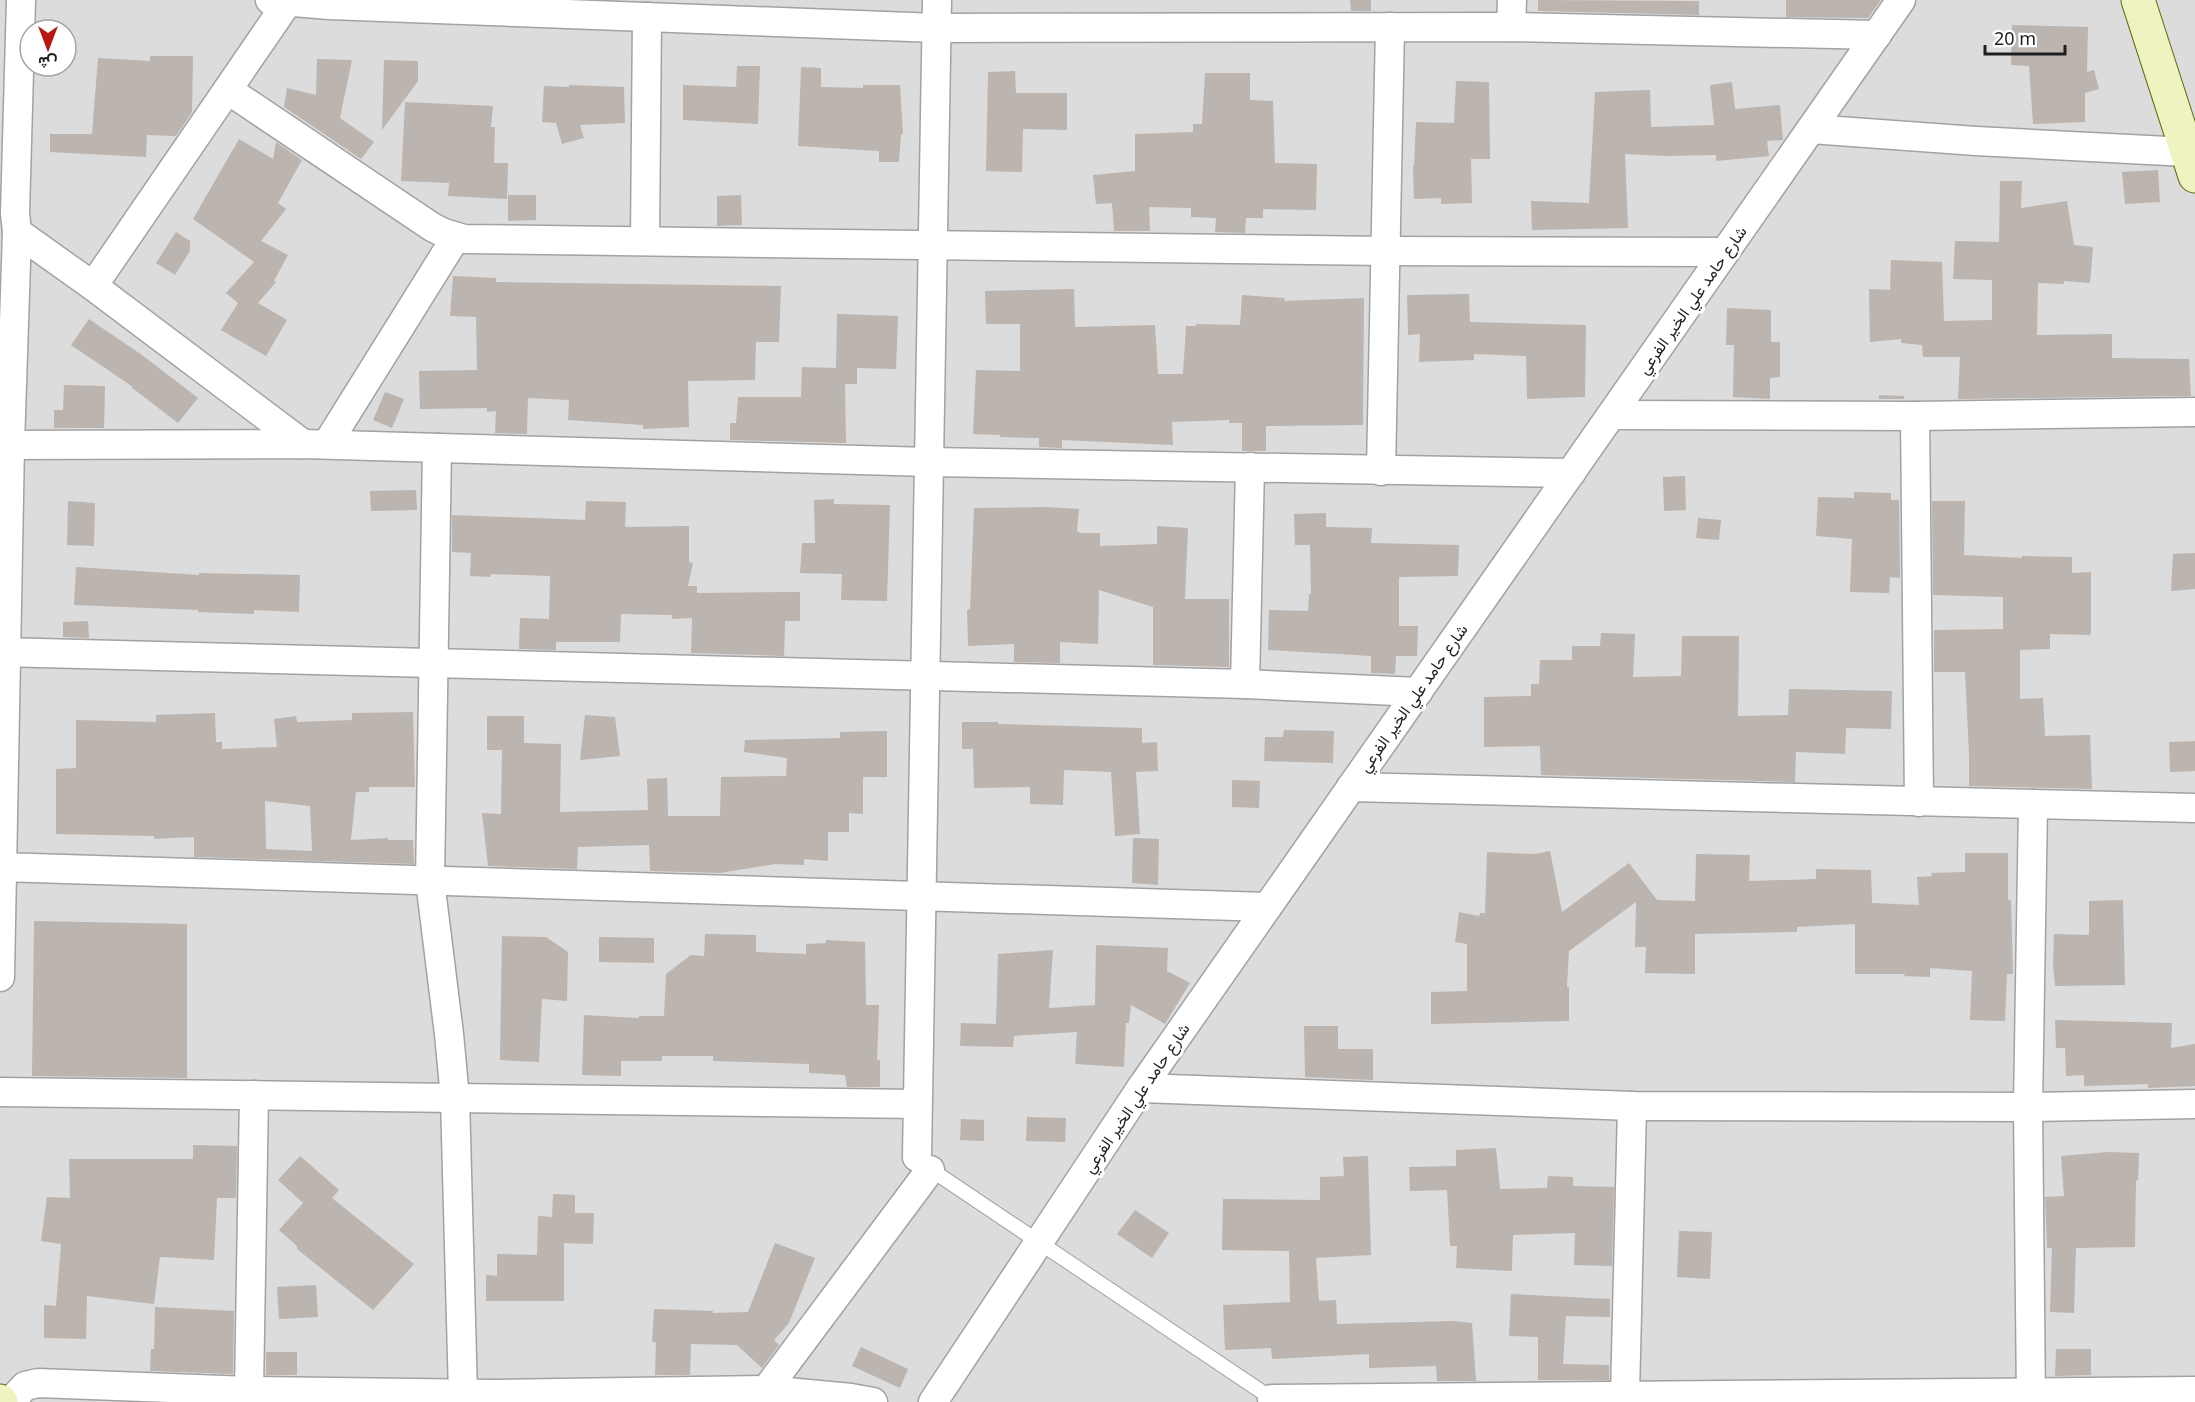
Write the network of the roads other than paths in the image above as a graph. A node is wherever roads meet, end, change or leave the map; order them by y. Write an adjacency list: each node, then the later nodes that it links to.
1 (21, 0): 16 (street)
2 (270, 0): 3 (street)
3 (289, 0): 6 (street); 13 (street)
4 (1901, 0): 12 (street, شارع حامد علي الخير الفرعي)
5 (2138, 0): 15 (main road)
6 (328, 3): 7 (street)
7 (577, 7): 10 (street)
8 (1511, 13): 11 (street); 12 (street)
9 (937, 14): 10 (street); 11 (street); 19 (street)
10 (647, 17): 18 (street)
11 (1390, 27): 20 (street)
12 (1877, 35): 14 (street, شارع حامد علي الخير الفرعي)
13 (228, 90): 17 (street); 22 (street)
14 (1811, 129): 15 (street); 21 (street, شارع حامد علي الخير الفرعي)
15 (2191, 164)
16 (11, 220): 22 (street); 27 (street)
17 (456, 237): 18 (street); 26 (street)
18 (645, 240): 19 (street)
19 (933, 244): 20 (street); 29 (street)
20 (1385, 251): 21 (street); 31 (street)
21 (1725, 252): 24 (street, شارع حامد علي الخير الفرعي)
22 (93, 286): 26 (street)
23 (2195, 412): 25 (street)
24 (1612, 415): 25 (street); 32 (street, شارع حامد علي الخير الفرعي)
25 (1915, 416): 39 (street)
26 (315, 444): 27 (street); 28 (street)
27 (5, 445): 33 (street)
28 (437, 448): 29 (street); 34 (street)
29 (929, 462): 30 (street); 35 (street)
30 (1250, 467): 31 (street); 36 (street)
31 (1381, 471): 32 (street)
32 (1571, 473): 37 (street, شارع حامد علي الخير الفرعي)
33 (3, 652): 34 (street); 42 (street)
34 (433, 663): 35 (street); 43 (street)
35 (925, 676): 36 (street); 44 (street)
36 (1245, 684): 37 (street)
37 (1418, 692): 38 (street, شارع حامد علي الخير الفرعي)
38 (1351, 787): 39 (street); 45 (street, شارع حامد علي الخير الفرعي)
39 (1919, 802): 40 (street)
40 (2033, 804): 41 (street); 54 (street)
41 (2195, 808)
42 (1, 867): 43 (street); 46 (street)
43 (430, 881): 44 (street); 50 (street)
44 (921, 898): 45 (street); 51 (street)
45 (1267, 907): 47 (street, شارع حامد علي الخير الفرعي)
46 (0, 977)
47 (1141, 1088): 53 (street); 56 (street, شارع حامد علي الخير الفرعي)
48 (0, 1092): 49 (street)
49 (254, 1095): 50 (street); 58 (street)
50 (455, 1098): 51 (street); 60 (street)
51 (917, 1104): 55 (street)
52 (2195, 1104): 54 (street)
53 (1632, 1106): 54 (street); 61 (street)
54 (2028, 1107): 62 (street)
55 (923, 1164): 56 (lane); 57 (street)
56 (1040, 1241): 64 (lane); 67 (street, شارع حامد علي الخير الفرعي)
57 (766, 1390): 63 (street); 66 (street)
58 (249, 1391): 60 (street); 65 (street)
59 (2195, 1391): 62 (street)
60 (463, 1394): 63 (street)
61 (1625, 1396): 62 (street); 64 (street)
62 (2031, 1397)
63 (494, 1398)
64 (1274, 1401)
65 (10, 1402)
66 (873, 1402)
67 (933, 1402)

